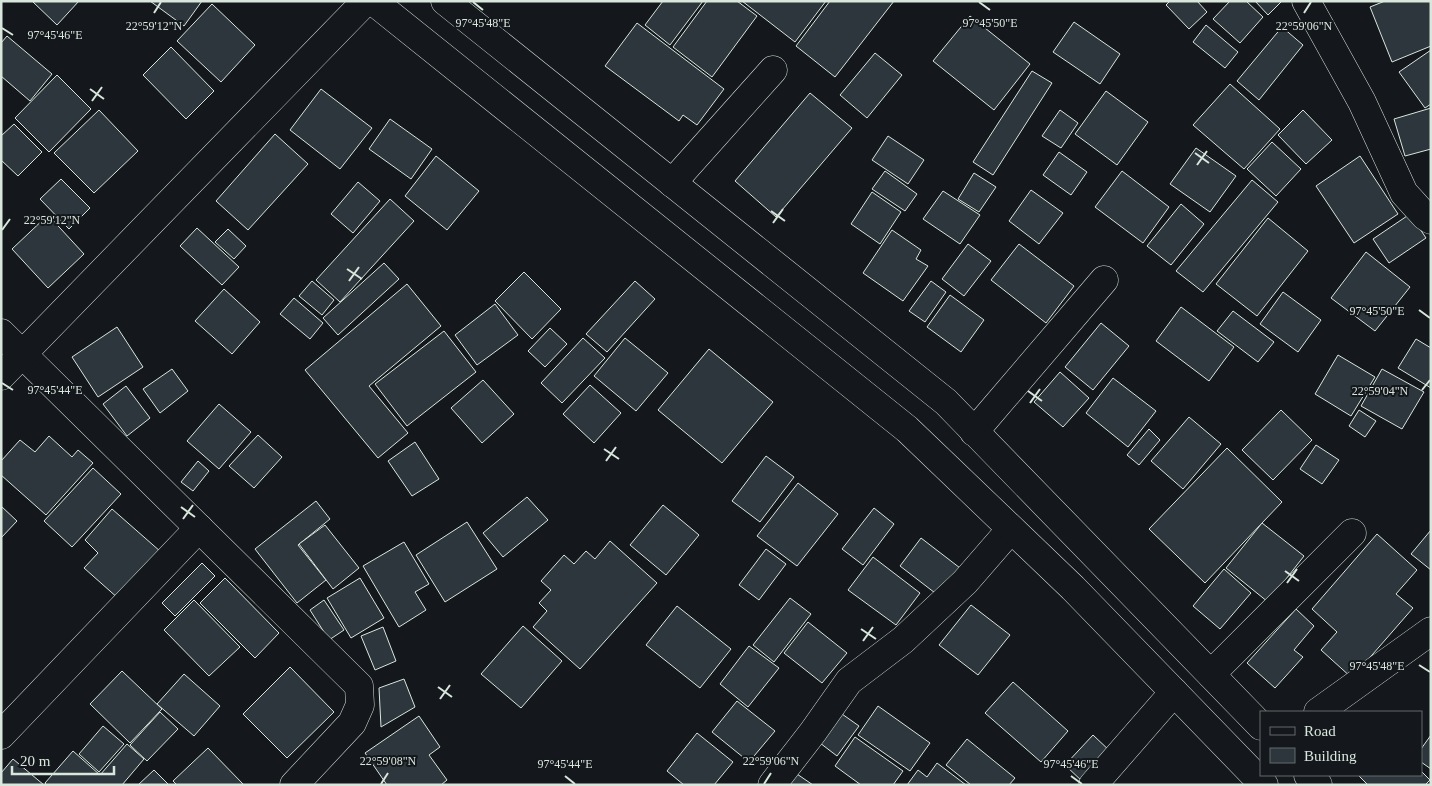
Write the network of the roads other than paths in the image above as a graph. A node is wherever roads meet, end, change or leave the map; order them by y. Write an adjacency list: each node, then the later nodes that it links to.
1 (366, 1): 10 (main road)
2 (373, 1): 14 (main road)
3 (445, 1): 6 (main road)
4 (1306, 1): 7 (main road)
5 (773, 70): 6 (main road)
6 (672, 183): 12 (main road)
7 (1429, 214)
8 (1104, 280): 12 (main road)
9 (1, 333): 10 (main road)
10 (23, 355): 11 (main road); 13 (main road)
11 (1, 376)
12 (974, 432): 17 (main road)
13 (199, 528): 21 (main road); 23 (main road)
14 (1011, 529): 18 (main road); 24 (main road)
15 (1352, 533): 17 (main road)
16 (1431, 631): 19 (main road)
17 (1211, 674): 20 (main road)
18 (1174, 692): 25 (main road); 26 (main road)
19 (1319, 711)
20 (1260, 725)
21 (1, 736)
22 (1309, 776): 27 (main road)
23 (294, 785)
24 (772, 785)
25 (1093, 785)
26 (1264, 785)
27 (1318, 785)

